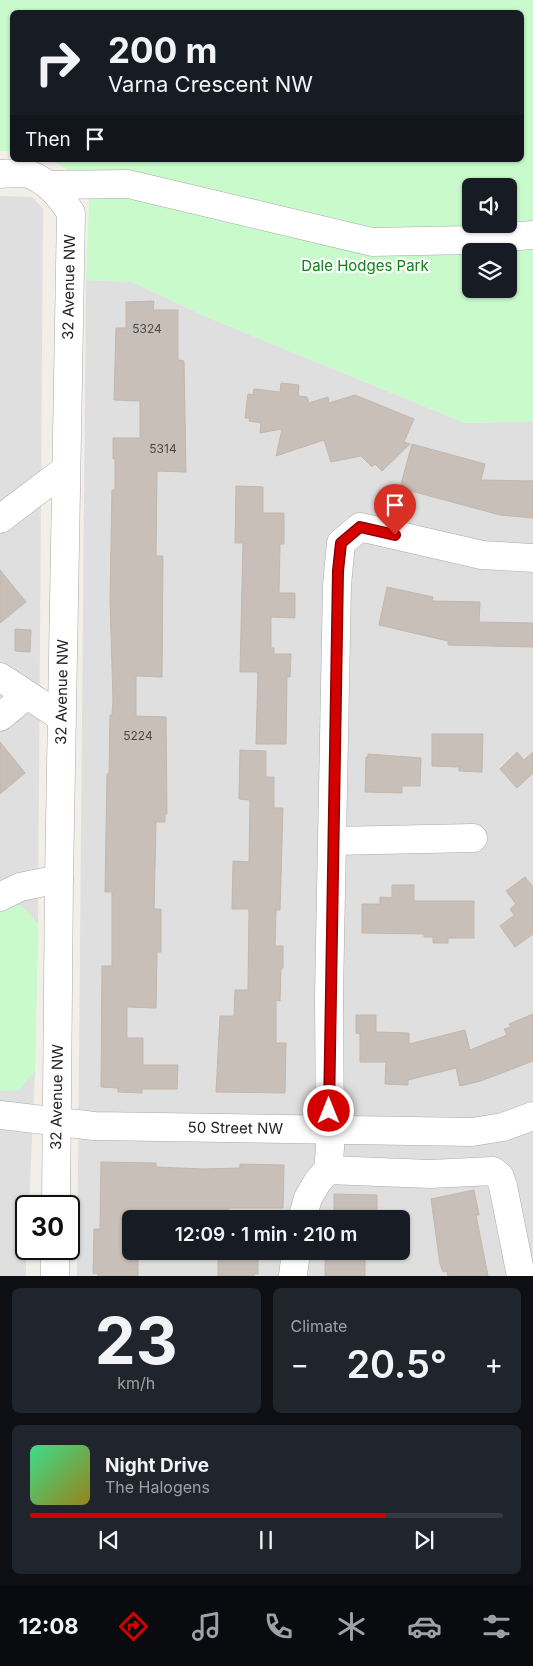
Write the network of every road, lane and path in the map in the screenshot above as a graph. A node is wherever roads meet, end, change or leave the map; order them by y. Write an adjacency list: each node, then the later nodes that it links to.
1 (0, 174): 2 (street)
2 (48, 185): 3 (street); 4 (street, 32 Avenue NW)
3 (533, 235)
4 (65, 470): 5 (street); 10 (street, 32 Avenue NW)
5 (0, 519)
6 (533, 558): 12 (street)
7 (0, 677): 8 (street)
8 (27, 695): 9 (street); 10 (street)
9 (0, 717)
10 (62, 717): 13 (street, 32 Avenue NW)
11 (473, 838): 12 (street)
12 (333, 841): 18 (street)
13 (59, 879): 14 (street); 16 (street, 32 Avenue NW)
14 (0, 897)
15 (0, 1115): 16 (street, 50 Street NW)
16 (57, 1122): 18 (street, 50 Street NW); 20 (street, 32 Avenue NW)
17 (532, 1124): 18 (street, 50 Street NW)
18 (329, 1130): 19 (street)
19 (328, 1170): 21 (street); 26 (street)
20 (56, 1195)
21 (305, 1210)
22 (55, 1260): 24 (street)
23 (295, 1260): 25 (street)
24 (54, 1276)
25 (293, 1276)
26 (521, 1276)

